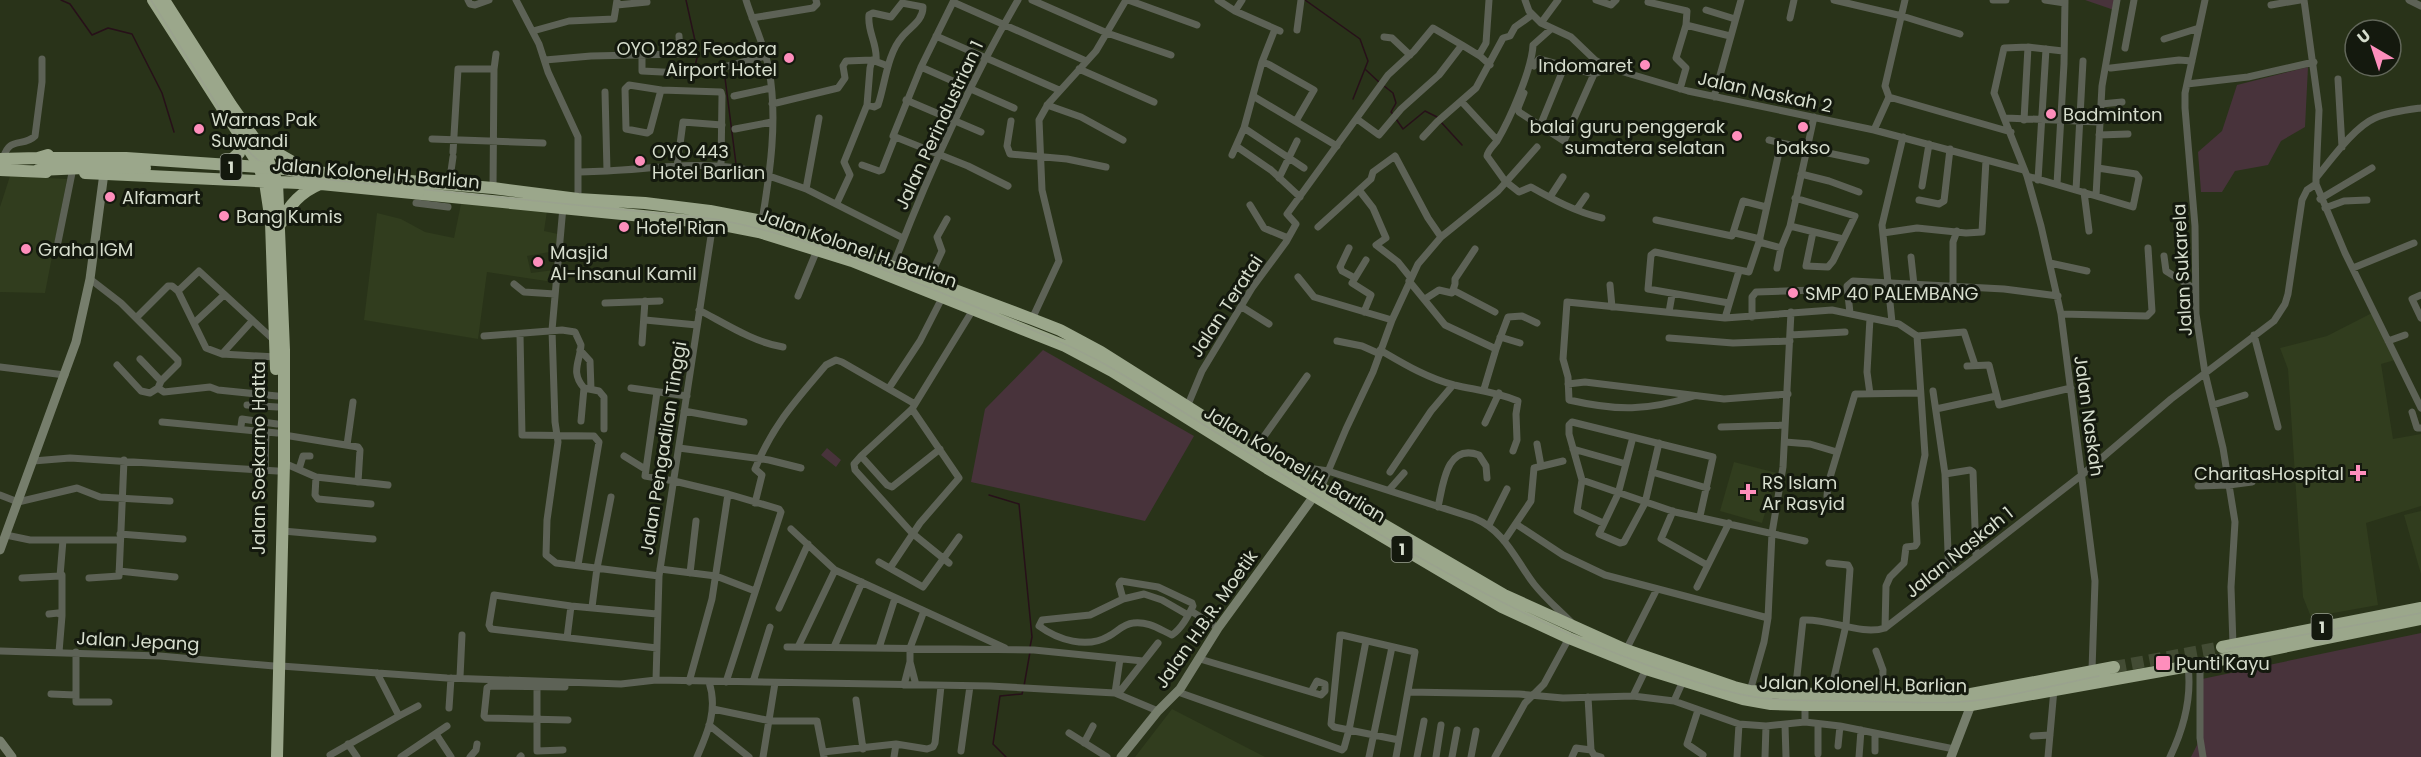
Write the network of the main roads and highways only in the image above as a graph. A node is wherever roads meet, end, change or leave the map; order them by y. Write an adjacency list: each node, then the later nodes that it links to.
1 (153, 0): 3 (highway)
2 (165, 0): 4 (highway)
3 (241, 140): 5 (highway); 8 (highway)
4 (254, 140): 8 (highway); 9 (highway)
5 (226, 160): 7 (highway, 1); 8 (highway, Jalan Kolonel H. Barlian / 1); 10 (highway)
6 (1, 163): 7 (highway, 1); 7 (highway, 1)
7 (38, 164): 10 (highway, 1); 15 (highway, 1, bridge)
8 (264, 164): 9 (highway, Jalan Kolonel H. Barlian / 1); 12 (highway, Jalan Soekarno Hatta)
9 (296, 164): 13 (highway); 15 (highway, Jalan Kolonel H. Barlian / 1)
10 (222, 179): 11 (highway, Jalan Kolonel H. Barlian / 1)
11 (239, 180): 12 (highway, Jalan Kolonel H. Barlian / 1); 16 (highway)
12 (271, 182): 13 (highway, Jalan Kolonel H. Barlian / 1); 16 (highway, Jalan Soekarno Hatta); 17 (highway, Jalan Soekarno Hatta)
13 (295, 183): 14 (highway, Jalan Kolonel H. Barlian / 1)
14 (321, 184): 15 (highway, Jalan Kolonel H. Barlian / 1); 17 (highway)
15 (423, 193): 18 (highway, Jalan Kolonel H. Barlian / 1); 18 (highway, 1)
16 (268, 202): 19 (highway, Jalan Soekarno Hatta)
17 (280, 225): 19 (highway, Jalan Soekarno Hatta)
18 (1051, 333): 21 (highway, Jalan Kolonel H. Barlian / 1); 21 (highway, 1)
19 (276, 431): 20 (highway, Jalan Soekarno Hatta)
20 (276, 468): 22 (highway, Jalan Soekarno Hatta); 22 (highway, Jalan Soekarno Hatta)
21 (1318, 492): 26 (highway, 1)
22 (278, 577): 23 (highway, Jalan Soekarno Hatta)
23 (277, 604): 28 (highway, Jalan Soekarno Hatta); 28 (highway, Jalan Soekarno Hatta)
24 (2421, 608): 27 (highway, 1)
25 (2421, 619): 26 (highway, Jalan Kolonel H. Barlian / 1)
26 (1574, 634): 29 (highway, 1)
27 (2228, 646)
28 (277, 666): 30 (highway, Jalan Soekarno Hatta); 31 (highway, Jalan Soekarno Hatta)
29 (2114, 667)
30 (271, 757)
31 (277, 757)

